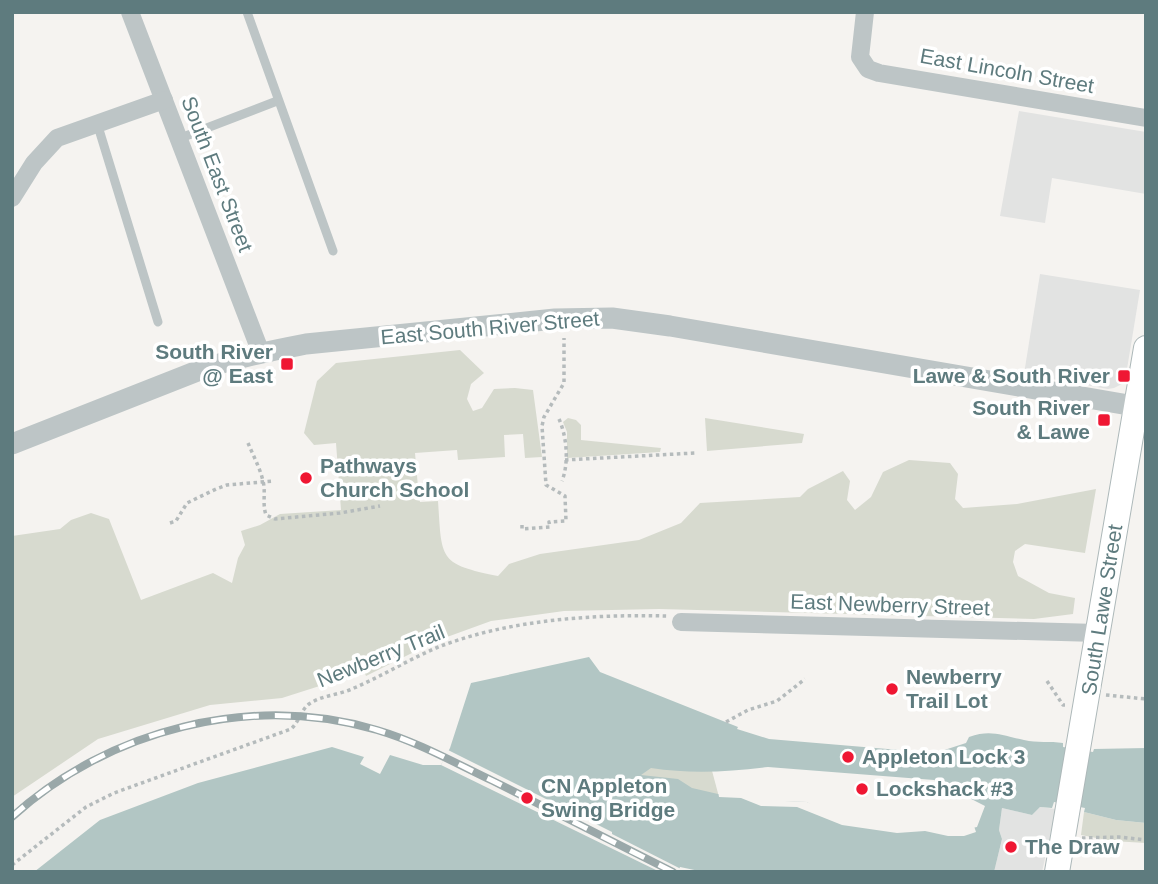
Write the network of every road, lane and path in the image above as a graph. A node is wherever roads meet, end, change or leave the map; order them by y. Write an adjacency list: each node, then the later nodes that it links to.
1 (130, 12): 4 (street, South East Street)
2 (247, 12): 5 (lane)
3 (865, 12): 6 (street, East Lincoln Street)
4 (163, 100): 7 (street); 8 (street, South East Street)
5 (277, 100): 8 (lane); 10 (lane)
6 (1146, 118)
7 (97, 123): 9 (street); 11 (lane)
8 (178, 139): 14 (street, South East Street)
9 (12, 198)
10 (333, 251)
11 (158, 322)
12 (564, 338): 26 (path)
13 (1146, 348): 15 (main road, South Lawe Street)
14 (261, 353): 15 (street, East South River Street); 18 (street, East South River Street)
15 (1141, 407): 28 (main road, South Lawe Street)
16 (559, 419): 20 (path)
17 (248, 443): 21 (path)
18 (12, 444)
19 (695, 453): 20 (path)
20 (565, 460): 23 (path)
21 (263, 481): 22 (path); 24 (path); 25 (path)
22 (273, 481)
23 (562, 481)
24 (380, 506)
25 (170, 523)
26 (522, 525)
27 (681, 622): 28 (street, East Newberry Street); 35 (path, Newberry Trail)
28 (1097, 633): 36 (main road, South Lawe Street)
29 (805, 679): 32 (path)
30 (1047, 681): 31 (path)
31 (1063, 705)
32 (726, 722)
33 (1077, 835): 34 (path)
34 (1146, 840)
35 (12, 865)
36 (1057, 872)

